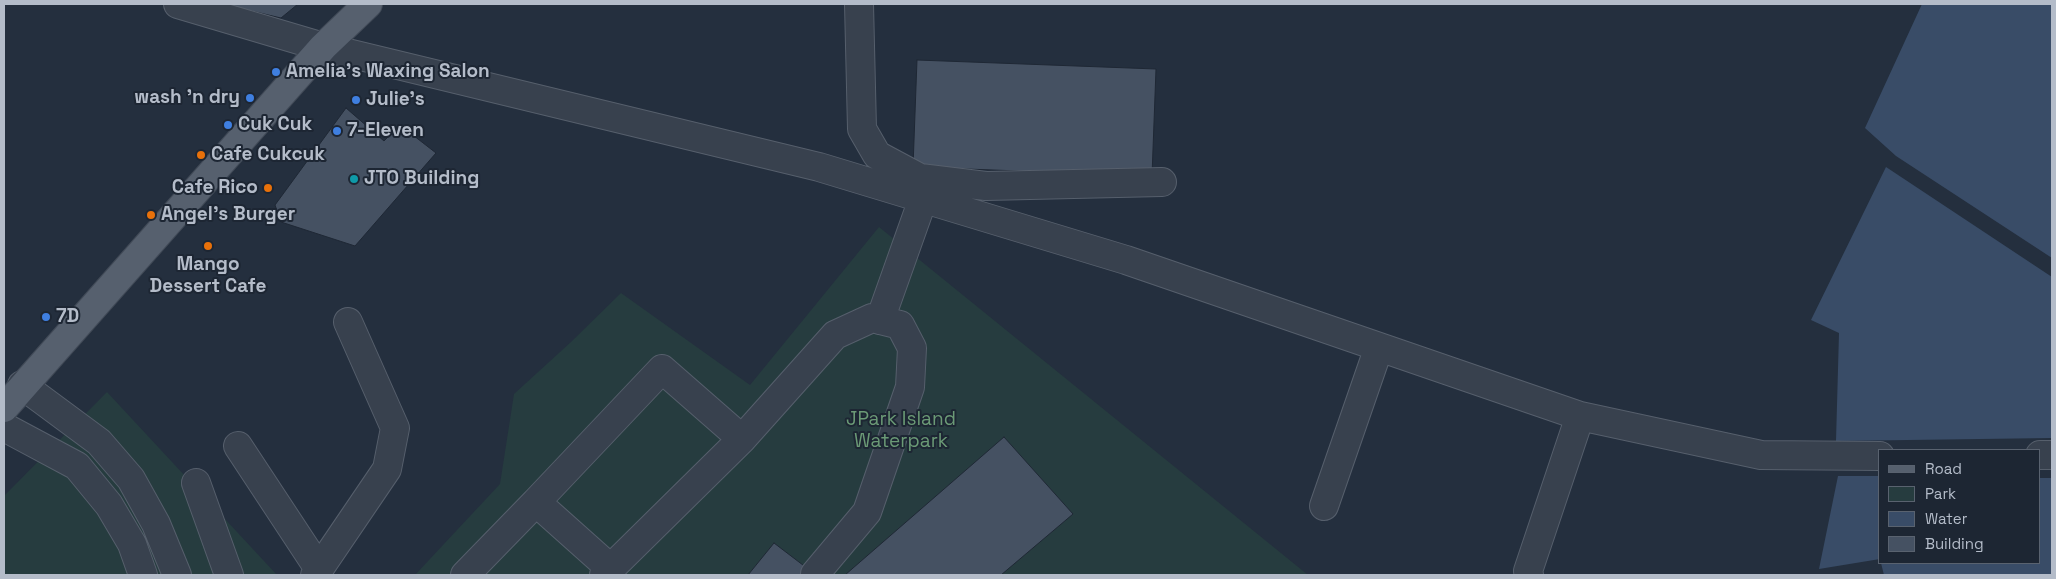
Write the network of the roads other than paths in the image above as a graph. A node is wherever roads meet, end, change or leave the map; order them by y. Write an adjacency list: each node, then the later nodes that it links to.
1 (178, 4): 4 (street)
2 (368, 4): 4 (main road)
3 (859, 4): 5 (street)
4 (322, 48): 6 (street); 10 (main road)
5 (1162, 182)
6 (923, 199): 7 (street); 9 (street)
7 (880, 320): 14 (street); 22 (street)
8 (348, 322): 20 (street)
9 (1379, 347): 12 (street); 19 (street)
10 (22, 385): 11 (main road); 24 (street)
11 (4, 408)
12 (1580, 416): 16 (street); 27 (street)
13 (4, 426): 23 (street)
14 (742, 439): 18 (street); 21 (street)
15 (238, 446): 20 (street)
16 (1878, 456)
17 (196, 483): 25 (street)
18 (536, 502): 21 (street); 26 (street)
19 (1324, 506)
20 (317, 572)
21 (607, 572)
22 (815, 574)
23 (143, 575)
24 (177, 575)
25 (229, 575)
26 (466, 575)
27 (1529, 575)

